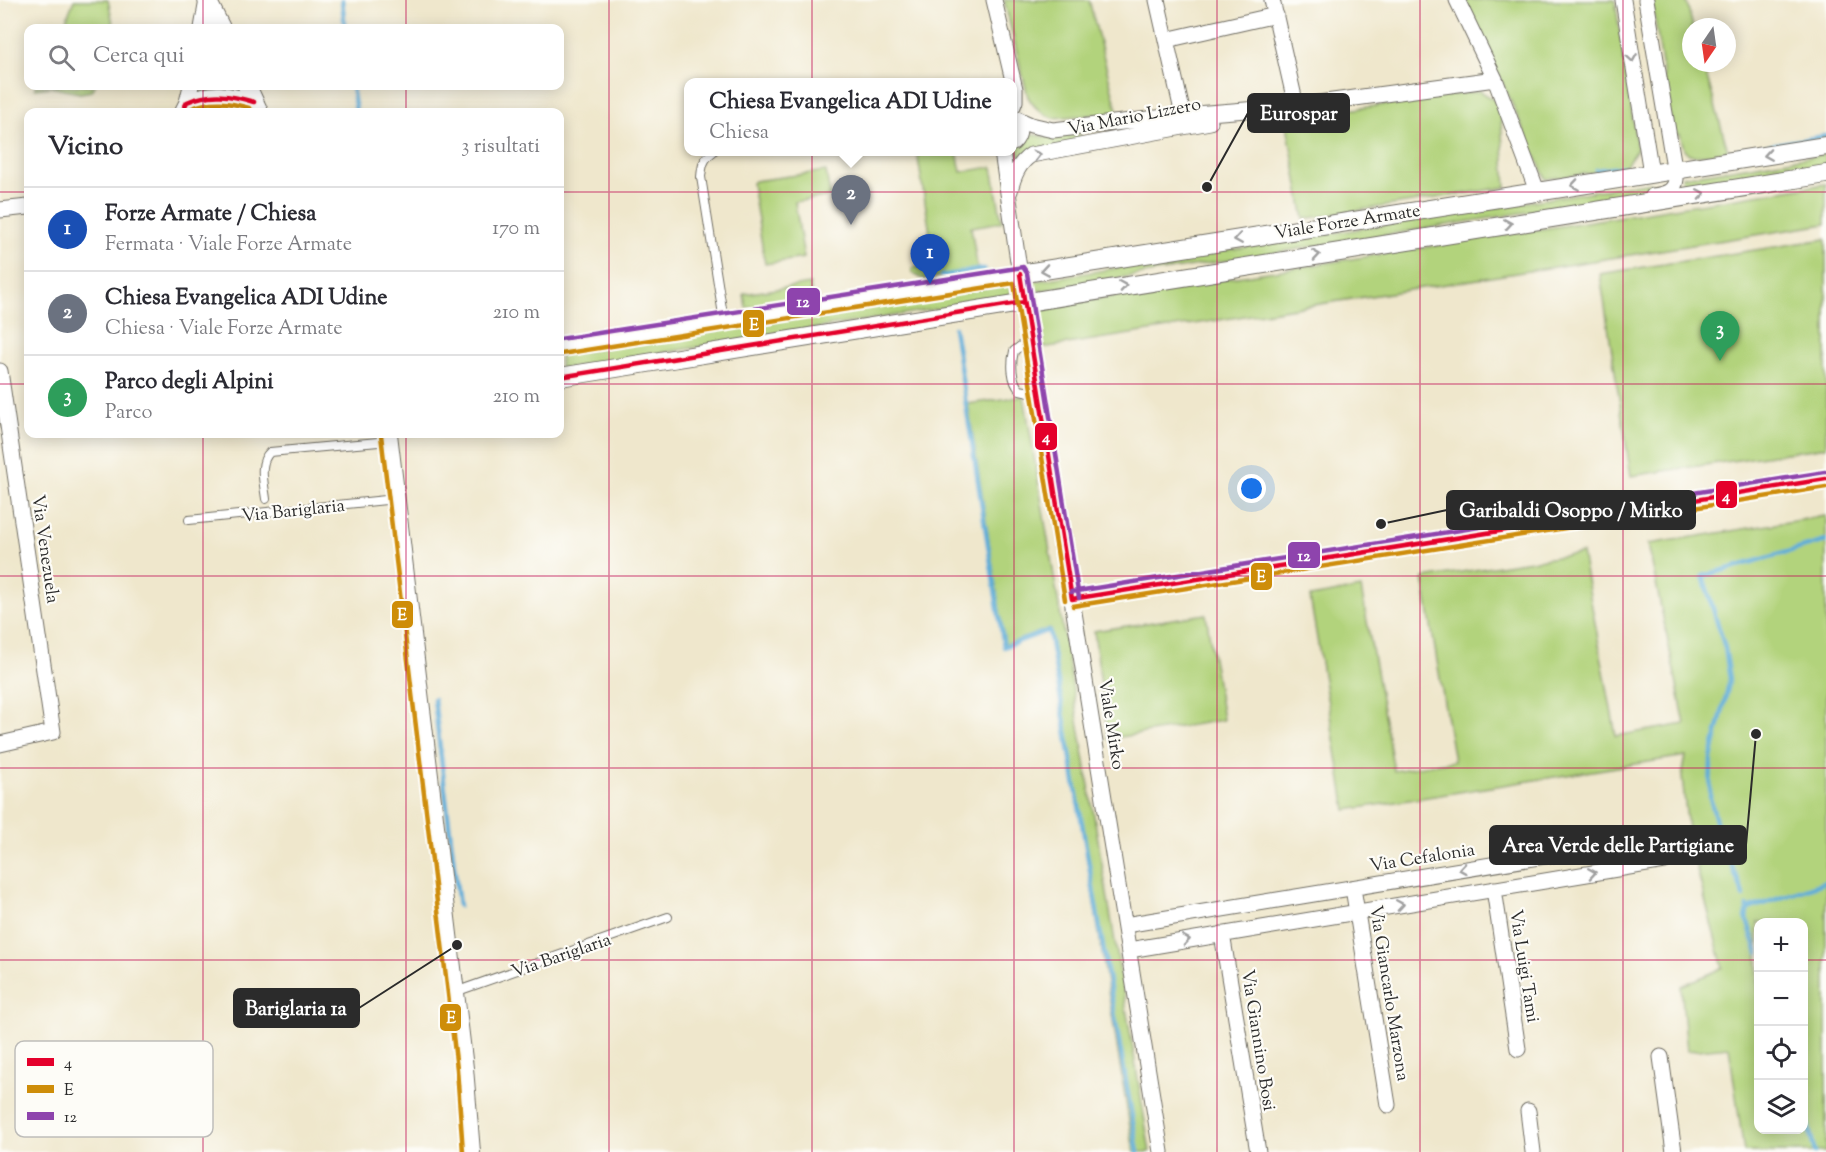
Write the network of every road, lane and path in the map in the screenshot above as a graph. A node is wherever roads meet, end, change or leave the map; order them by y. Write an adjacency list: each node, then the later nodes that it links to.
1 (207, 0): 8 (street); 9 (street)
2 (994, 0): 11 (street)
3 (1156, 0): 10 (street)
4 (1457, 0): 12 (street)
5 (1623, 0): 25 (street, one-way to 25)
6 (1646, 0): 24 (street)
7 (1274, 8): 10 (street); 17 (street)
8 (203, 24)
9 (218, 24)
10 (1166, 40): 18 (street)
11 (1012, 78)
12 (1495, 79): 17 (street, Via Mario Lizzero); 27 (street)
13 (190, 90): 19 (street)
14 (219, 90): 19 (street)
15 (225, 90): 16 (street)
16 (253, 100)
17 (1295, 101): 20 (street, Via Mario Lizzero); 28 (street, Via Mario Lizzero, one-way to 17)
18 (1181, 106)
19 (184, 107)
20 (1017, 119)
21 (1826, 146): 24 (street, Viale Forze Armate, one-way to 24)
22 (706, 156): 34 (lane)
23 (1003, 156): 28 (street, Via Mario Lizzero)
24 (1675, 170): 25 (street, Viale Forze Armate); 30 (street, Viale Forze Armate)
25 (1651, 173): 27 (street, Viale Forze Armate, one-way to 27)
26 (1826, 174): 30 (street, Viale Forze Armate, one-way to 26)
27 (1537, 190): 32 (street, Viale Forze Armate, one-way to 32)
28 (1009, 201): 32 (street, Via Mario Lizzero)
29 (24, 207): 31 (street)
30 (1604, 209): 33 (street, Viale Forze Armate, one-way to 30)
31 (0, 210)
32 (1020, 274): 33 (street); 34 (street, Viale Forze Armate)
33 (1024, 302): 35 (street, Viale Mirko); 38 (street, Viale Forze Armate)
34 (724, 321): 36 (street, Viale Forze Armate)
35 (1030, 339): 39 (street, Viale Mirko); 39 (lane)
36 (564, 346)
37 (0, 371): 47 (street, Via Venezuela)
38 (564, 376)
39 (1039, 394): 46 (street, Viale Mirko)
40 (381, 438): 43 (lane, Via Bariglaria)
41 (389, 438): 44 (street, Via Bariglaria)
42 (1826, 479): 46 (street)
43 (266, 499)
44 (396, 499): 45 (lane, Via Bariglaria); 55 (street, Via Bariglaria)
45 (189, 520)
46 (1072, 599): 52 (street, Viale Mirko)
47 (0, 744)
48 (1353, 888): 49 (street, Via Cefalonia, one-way to 48); 50 (street, Via Giancarlo Marzona); 52 (street, Via Cefalonia)
49 (1494, 889): 50 (street, Via Cefalonia, one-way to 49); 56 (street, Via Luigi Tami)
50 (1357, 912): 53 (street, Via Cefalonia); 58 (street, Via Giancarlo Marzona)
51 (668, 917): 55 (lane, Via Bariglaria)
52 (1125, 926): 54 (street, Viale Mirko)
53 (1222, 934): 54 (street, Via Cefalonia, one-way to 53); 62 (street, Via Giannino Bosi)
54 (1129, 950): 61 (street, Viale Mirko)
55 (455, 992): 60 (street, Via Bariglaria)
56 (1518, 1049)
57 (1661, 1057): 64 (street)
58 (1388, 1105)
59 (1528, 1112): 63 (street)
60 (471, 1152)
61 (1161, 1152)
62 (1258, 1152)
63 (1533, 1152)
64 (1674, 1152)

